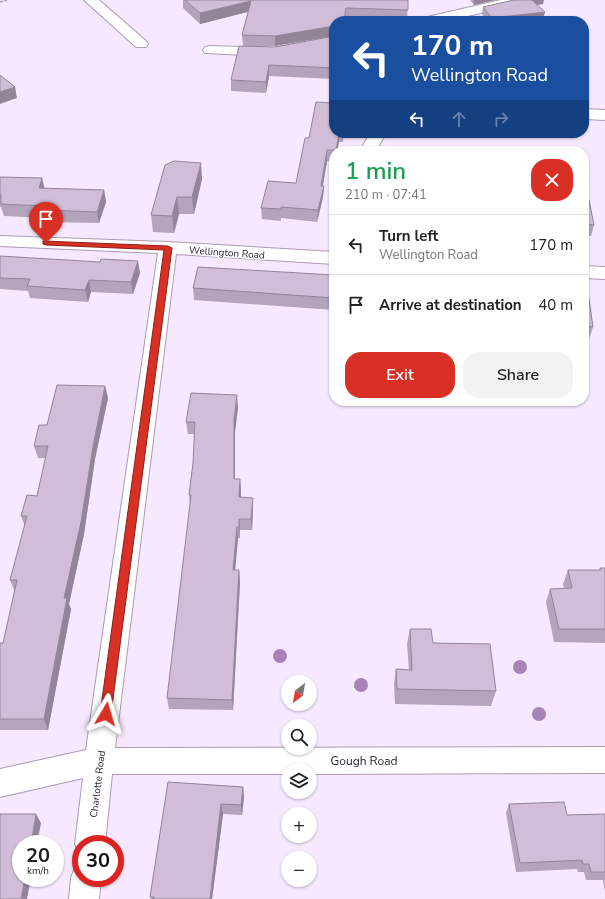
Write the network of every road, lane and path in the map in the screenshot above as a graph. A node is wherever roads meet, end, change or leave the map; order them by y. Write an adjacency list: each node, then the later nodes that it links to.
1 (6, 0): 3 (path)
2 (91, 0): 6 (street)
3 (0, 2)
4 (511, 2): 5 (street)
5 (450, 16)
6 (141, 44)
7 (210, 50): 8 (street)
8 (282, 51)
9 (589, 114): 10 (street)
10 (605, 115)
11 (0, 241): 12 (street, Wellington Road)
12 (168, 248): 13 (street, Wellington Road); 17 (street, Charlotte Road)
13 (329, 258)
14 (589, 272): 15 (street)
15 (605, 273)
16 (605, 760): 17 (street, Gough Road)
17 (99, 761): 18 (street, Gough Road); 19 (street, Charlotte Road)
18 (0, 783)
19 (91, 835)
20 (85, 887): 21 (street)
21 (84, 899)

